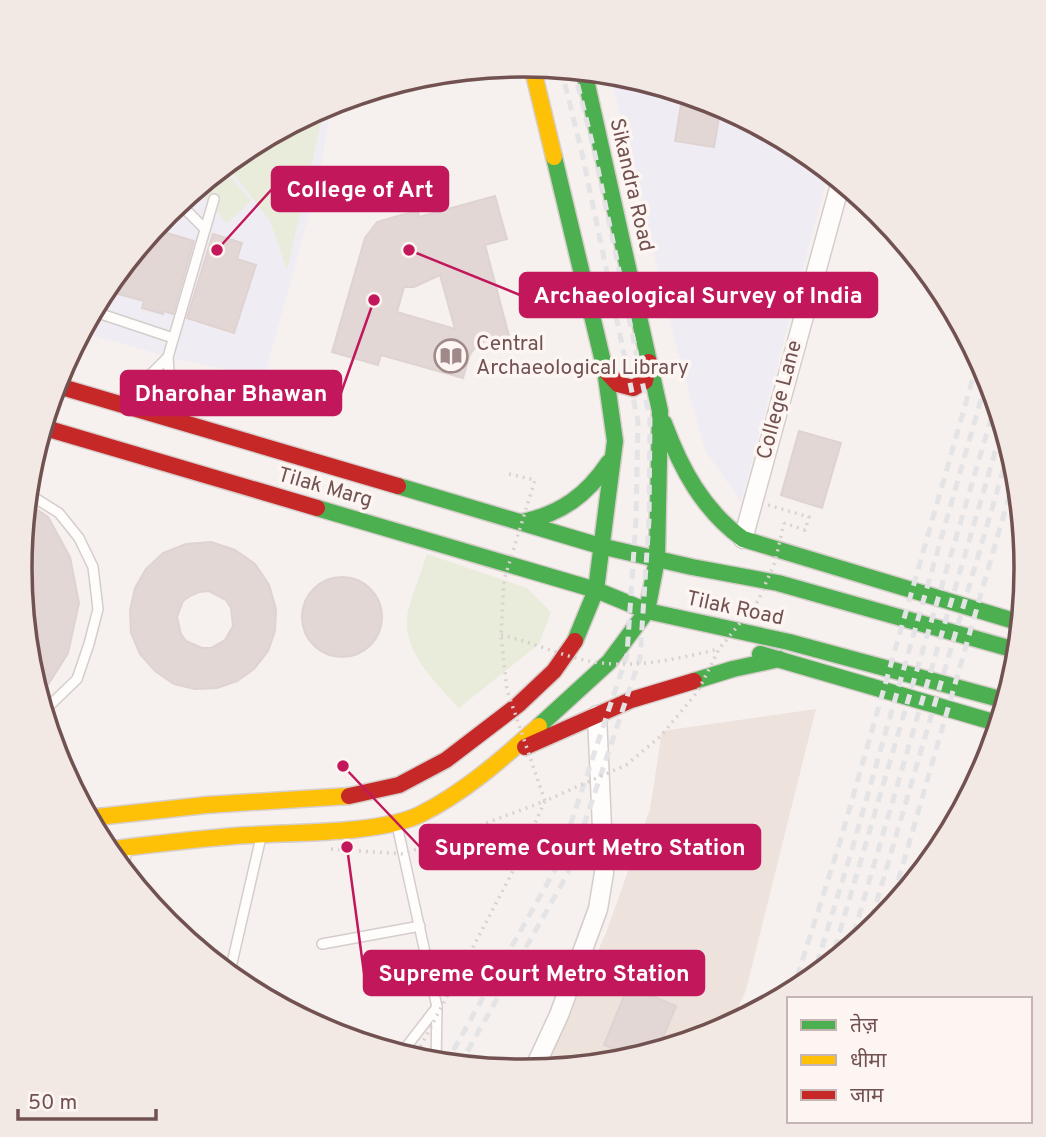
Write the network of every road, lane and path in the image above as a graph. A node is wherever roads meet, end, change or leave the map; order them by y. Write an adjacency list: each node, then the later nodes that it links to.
1 (535, 77): 11 (main road)
2 (586, 81): 10 (main road, Sikandra Road)
3 (838, 192): 20 (street, College Lane)
4 (214, 199): 6 (lane)
5 (186, 210): 6 (lane)
6 (205, 229): 8 (lane)
7 (102, 314): 8 (lane)
8 (173, 338): 9 (lane)
9 (168, 357): 13 (lane); 15 (lane)
10 (649, 362): 11 (main road); 14 (main road, Sikandra Road)
11 (604, 370): 17 (main road)
12 (66, 388): 13 (main road, Tilak Marg)
13 (120, 404): 15 (main road, Tilak Marg)
14 (660, 411): 22 (main road); 25 (main road, Sikandra Road)
15 (172, 419): 21 (main road, Tilak Marg)
16 (52, 430): 27 (main road, Tilak Marg)
17 (614, 453): 21 (main road); 23 (main road)
18 (509, 474): 32 (path, bridge)
19 (37, 499): 38 (lane)
20 (753, 501): 22 (street, College Lane); 34 (path, bridge)
21 (522, 522): 23 (main road, Tilak Marg)
22 (743, 539): 24 (main road)
23 (600, 546): 25 (main road, Tilak Road); 27 (main road)
24 (787, 554): 26 (main road); 29 (main road)
25 (657, 559): 26 (main road, Tilak Road); 28 (main road, Sikandra Road)
26 (778, 583): 33 (main road, Tilak Road)
27 (596, 590): 28 (main road, Tilak Marg); 42 (main road)
28 (647, 611): 30 (main road); 37 (main road, Tilak Road)
29 (1011, 620)
30 (637, 626): 31 (main road); 41 (main road)
31 (657, 632)
32 (501, 635): 34 (path, bridge); 43 (path, bridge)
33 (1008, 648)
34 (719, 649): 43 (path, bridge)
35 (743, 651): 36 (main road)
36 (780, 659): 39 (main road); 40 (main road)
37 (997, 698)
38 (51, 704)
39 (597, 715): 41 (main road); 59 (street)
40 (990, 721)
41 (507, 755): 42 (main road)
42 (458, 772): 44 (main road); 45 (main road)
43 (545, 801): 50 (path, bridge); 57 (path, bridge)
44 (99, 817)
45 (396, 821): 46 (main road); 50 (lane)
46 (261, 835): 47 (main road); 54 (lane)
47 (128, 847): 48 (main road); 51 (lane)
48 (119, 848)
49 (331, 849): 50 (path, bridge)
50 (404, 854): 52 (lane)
51 (126, 858)
52 (420, 926): 53 (lane); 55 (lane)
53 (322, 944)
54 (232, 964)
55 (437, 1007): 56 (lane); 58 (lane)
56 (407, 1046)
57 (419, 1049)
58 (436, 1052)
59 (538, 1060)

